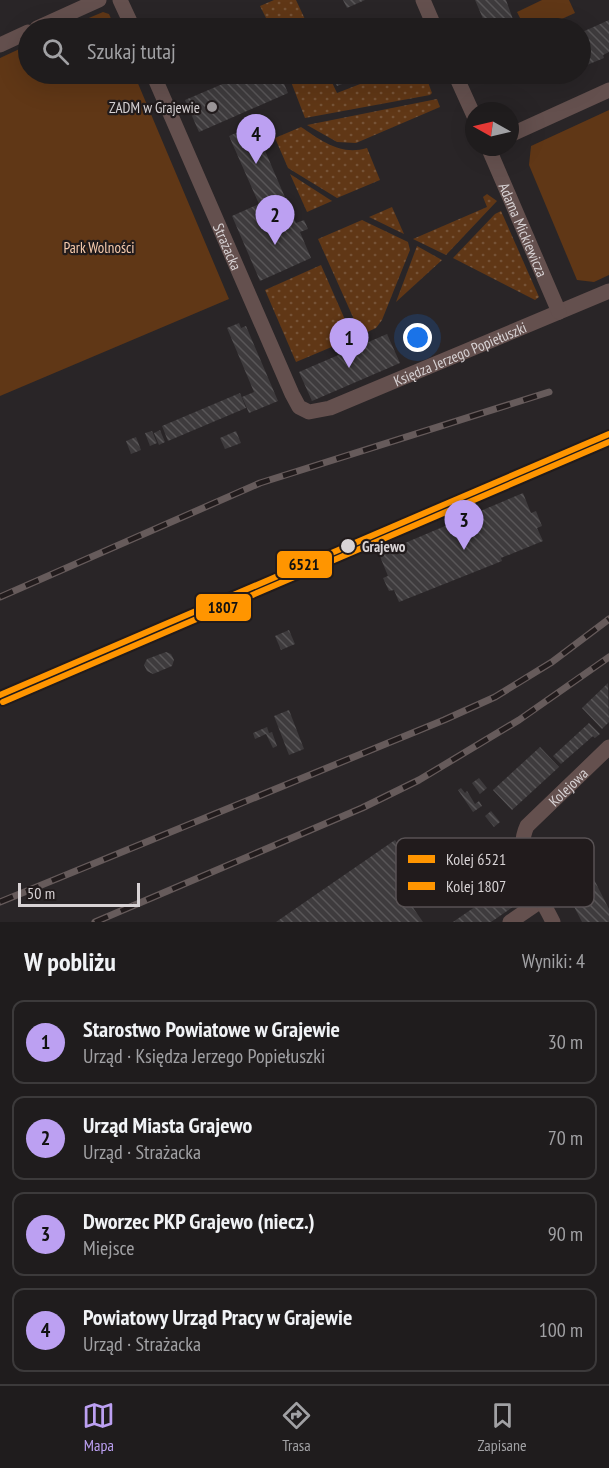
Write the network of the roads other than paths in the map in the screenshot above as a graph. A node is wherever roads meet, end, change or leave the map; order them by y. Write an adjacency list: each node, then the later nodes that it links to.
1 (99, 0): 4 (street)
2 (120, 0): 5 (street)
3 (423, 0): 6 (street)
4 (59, 18)
5 (128, 18)
6 (431, 18)
7 (18, 37): 8 (street)
8 (0, 45)
9 (157, 84): 17 (street, Strażacka)
10 (460, 84): 12 (street)
11 (609, 90): 13 (street)
12 (468, 102)
13 (519, 131)
14 (492, 156): 16 (street, Adama Mickiewicza)
15 (609, 291): 16 (street, Księdza Jerzego Popiełuszki)
16 (559, 312): 17 (street, Księdza Jerzego Popiełuszki)
17 (309, 412)
18 (609, 747): 19 (street, Kolejowa)
19 (522, 838)
20 (532, 907): 22 (street)
21 (546, 907): 23 (street)
22 (510, 922)
23 (553, 922)

